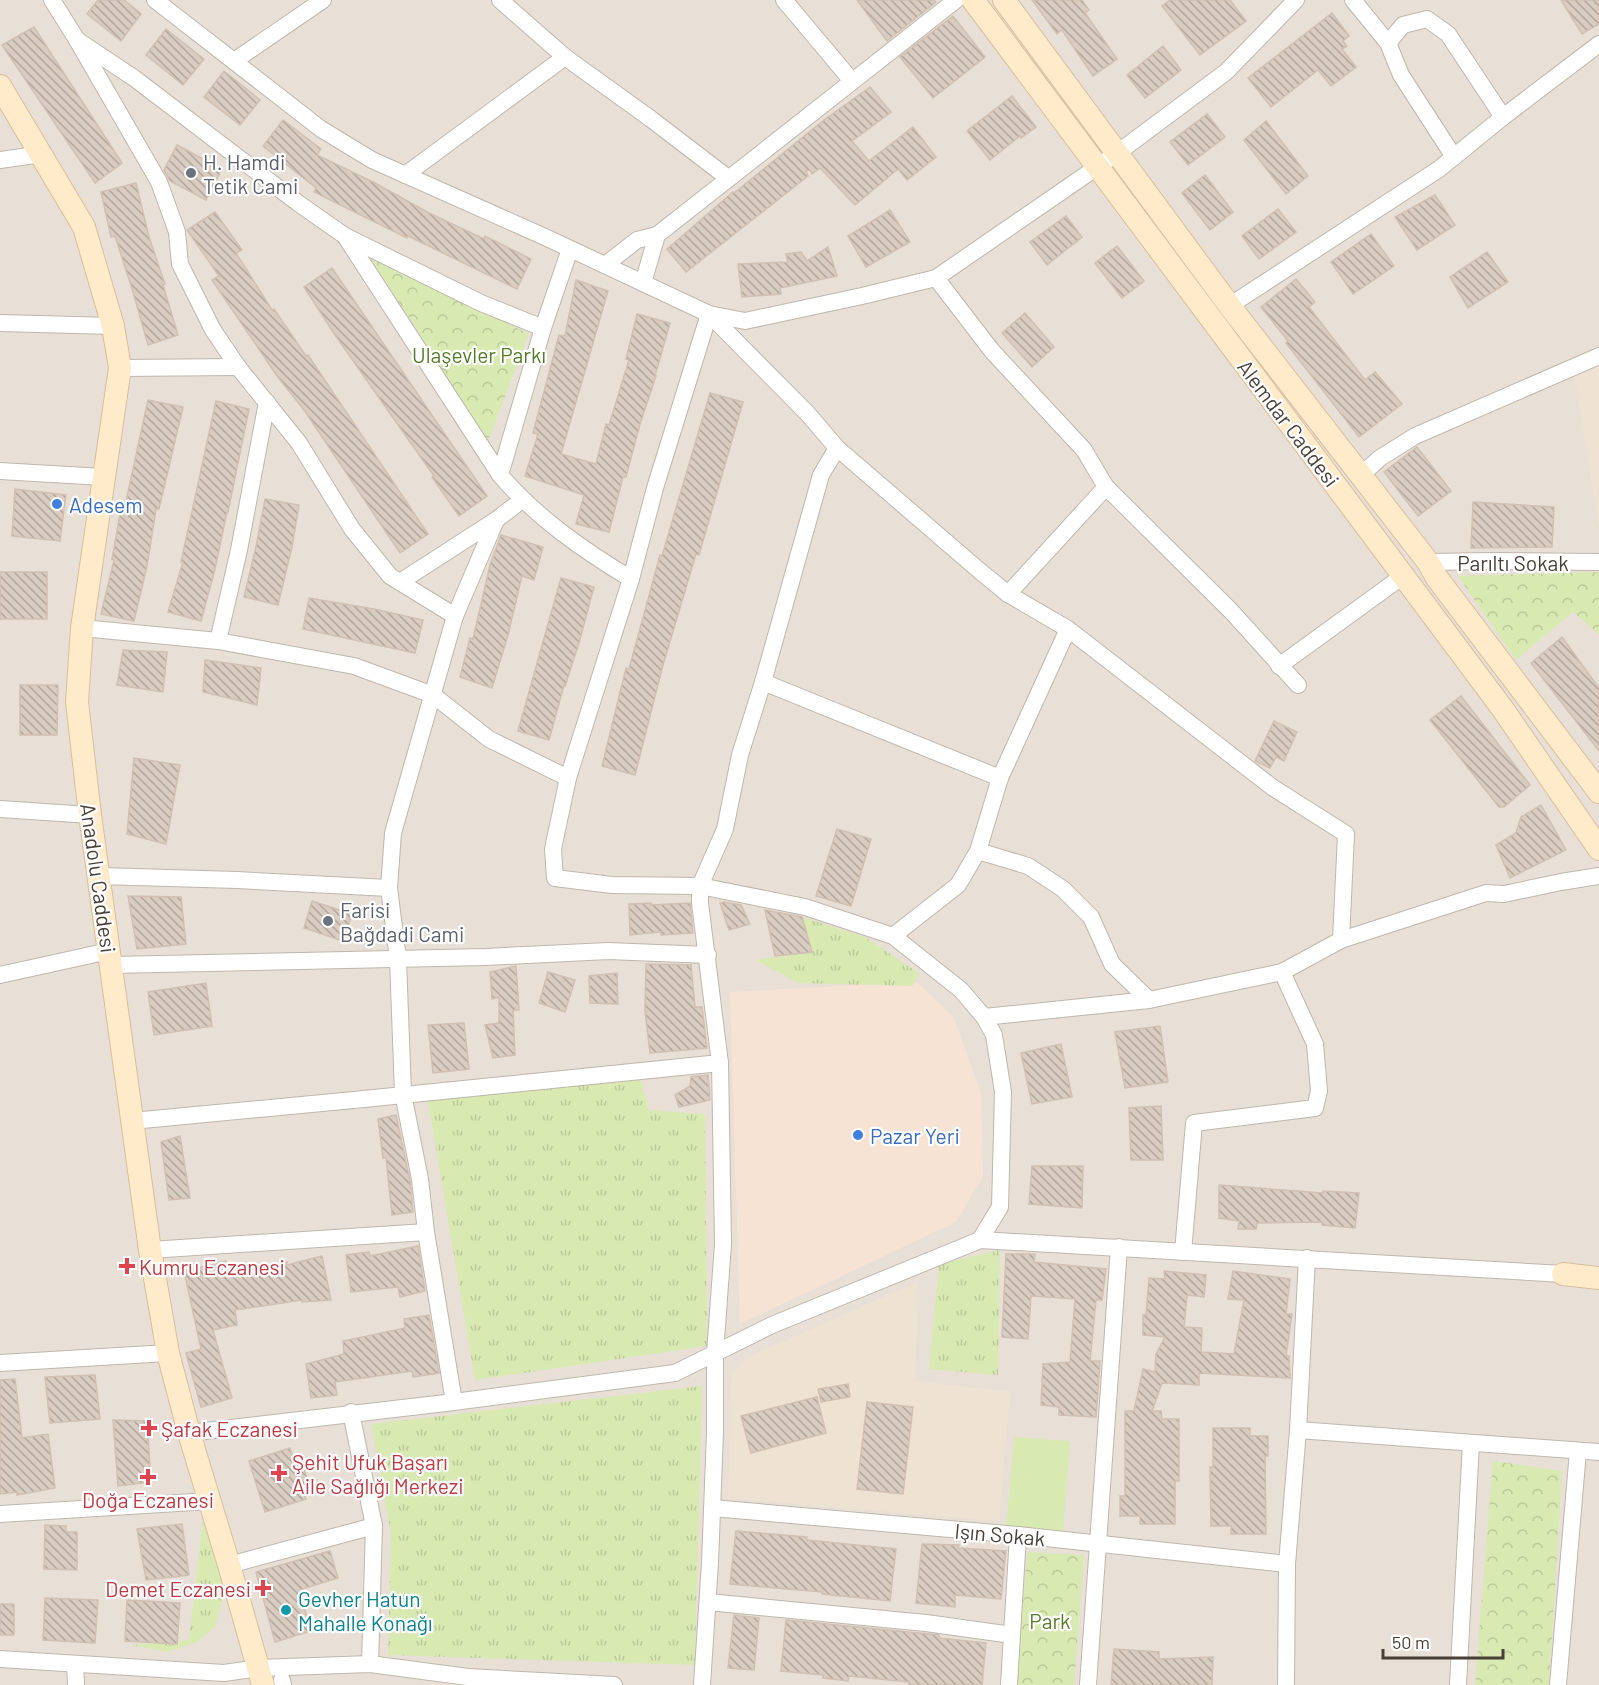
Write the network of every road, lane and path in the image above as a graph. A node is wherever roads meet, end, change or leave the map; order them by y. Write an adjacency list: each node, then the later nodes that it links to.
1 (52, 0): 11 (street)
2 (155, 0): 15 (street)
3 (323, 0): 15 (street)
4 (500, 0): 14 (street)
5 (784, 0): 16 (street)
6 (956, 0): 16 (street)
7 (973, 0): 22 (main road, Alemdar Caddesi)
8 (1004, 0): 22 (main road, Alemdar Caddesi)
9 (1296, 0): 22 (street)
10 (1353, 0): 12 (street)
11 (77, 40): 26 (street); 37 (street)
12 (1388, 43): 18 (street); 20 (street)
13 (1599, 45): 18 (street)
14 (565, 57): 23 (street); 24 (street)
15 (234, 61): 23 (street)
16 (852, 81): 24 (street)
17 (0, 86): 19 (main road, Anadolu Caddesi)
18 (1503, 117): 20 (street)
19 (42, 154): 21 (street); 34 (main road, Anadolu Caddesi)
20 (1454, 157): 31 (street)
21 (0, 160)
22 (1106, 160): 29 (street); 31 (main road, Alemdar Caddesi); 50 (main road, Alemdar Caddesi)
23 (405, 175): 27 (street)
24 (728, 178): 25 (street)
25 (657, 235): 28 (street); 30 (street)
26 (345, 236): 35 (street); 42 (street)
27 (570, 249): 28 (street); 35 (street)
28 (605, 266): 30 (street)
29 (936, 278): 32 (street); 45 (street)
30 (643, 283): 32 (street)
31 (1229, 306): 43 (main road, Alemdar Caddesi)
32 (709, 315): 40 (street); 51 (street)
33 (0, 323): 34 (street)
34 (113, 326): 38 (main road, Anadolu Caddesi)
35 (543, 328): 42 (street)
36 (1599, 356): 43 (street)
37 (238, 367): 38 (street); 39 (street)
38 (120, 368): 44 (main road, Anadolu Caddesi)
39 (267, 402): 52 (street); 57 (street)
40 (837, 448): 53 (street); 59 (street)
41 (0, 471): 44 (street)
42 (501, 475): 46 (street)
43 (1360, 476): 48 (main road, Alemdar Caddesi)
44 (103, 477): 55 (main road, Anadolu Caddesi)
45 (1106, 487): 53 (street); 58 (street)
46 (522, 500): 47 (street); 51 (street)
47 (496, 520): 52 (street); 54 (street)
48 (1428, 562): 49 (street, Parıltı Sokak); 64 (main road, Alemdar Caddesi)
49 (1599, 562)
50 (1403, 576): 58 (street); 67 (main road, Alemdar Caddesi)
51 (632, 579): 62 (street)
52 (400, 582): 54 (street)
53 (1008, 594): 56 (street)
54 (454, 616): 61 (street)
55 (82, 628): 57 (street); 66 (main road, Anadolu Caddesi)
56 (1068, 629): 63 (street); 74 (street)
57 (218, 641): 61 (street)
58 (1279, 666): 60 (street)
59 (763, 682): 63 (street); 71 (street)
60 (1298, 685)
61 (433, 695): 62 (street); 72 (street)
62 (568, 778): 71 (street)
63 (1000, 778): 68 (street)
64 (1599, 792)
65 (0, 809): 66 (street)
66 (90, 815): 69 (main road, Anadolu Caddesi)
67 (1599, 849)
68 (978, 852): 73 (street); 80 (street)
69 (100, 876): 72 (street); 76 (main road, Anadolu Caddesi)
70 (1599, 876): 74 (street)
71 (700, 886): 73 (street); 75 (street)
72 (389, 888): 77 (street)
73 (893, 936): 81 (street)
74 (1341, 940): 78 (street)
75 (708, 955): 77 (street); 82 (street)
76 (110, 958): 77 (street); 79 (street); 84 (main road, Anadolu Caddesi)
77 (399, 959): 83 (street)
78 (1282, 972): 80 (street); 89 (street)
79 (0, 975)
80 (1149, 1000): 81 (street)
81 (984, 1017): 86 (street)
82 (720, 1063): 83 (street); 94 (street)
83 (403, 1094): 84 (street); 85 (street)
84 (132, 1120): 88 (main road, Anadolu Caddesi)
85 (426, 1232): 88 (street); 96 (street)
86 (980, 1240): 87 (street); 94 (street)
87 (1119, 1247): 89 (street); 108 (street)
88 (150, 1250): 93 (main road, Anadolu Caddesi)
89 (1183, 1252): 90 (street)
90 (1307, 1258): 91 (street); 98 (street)
91 (1563, 1274): 92 (main road)
92 (1597, 1277)
93 (168, 1353): 95 (street); 99 (main road, Anadolu Caddesi)
94 (715, 1353): 96 (street); 104 (street)
95 (0, 1364)
96 (454, 1402): 97 (street)
97 (351, 1412): 99 (street); 106 (street)
98 (1298, 1430): 100 (street); 109 (street)
99 (189, 1433): 103 (main road, Anadolu Caddesi)
100 (1471, 1443): 101 (street); 123 (street)
101 (1578, 1451): 102 (street); 124 (street)
102 (1599, 1452)
103 (210, 1502): 105 (street); 110 (main road, Anadolu Caddesi)
104 (712, 1508): 107 (street, Işın Sokak); 111 (street)
105 (0, 1514)
106 (374, 1526): 110 (street); 115 (street)
107 (1018, 1535): 108 (street, Işın Sokak); 112 (street)
108 (1098, 1544): 109 (street, Işın Sokak); 121 (street)
109 (1287, 1564): 122 (street)
110 (229, 1565): 116 (main road, Anadolu Caddesi)
111 (708, 1602): 112 (street); 119 (street)
112 (1012, 1635): 120 (street)
113 (0, 1659): 114 (street)
114 (75, 1664): 116 (street); 117 (street)
115 (370, 1664): 116 (street); 118 (street)
116 (272, 1680)
117 (76, 1685)
118 (614, 1685)
119 (702, 1685)
120 (1009, 1685)
121 (1088, 1685)
122 (1286, 1685)
123 (1458, 1685)
124 (1558, 1685)

